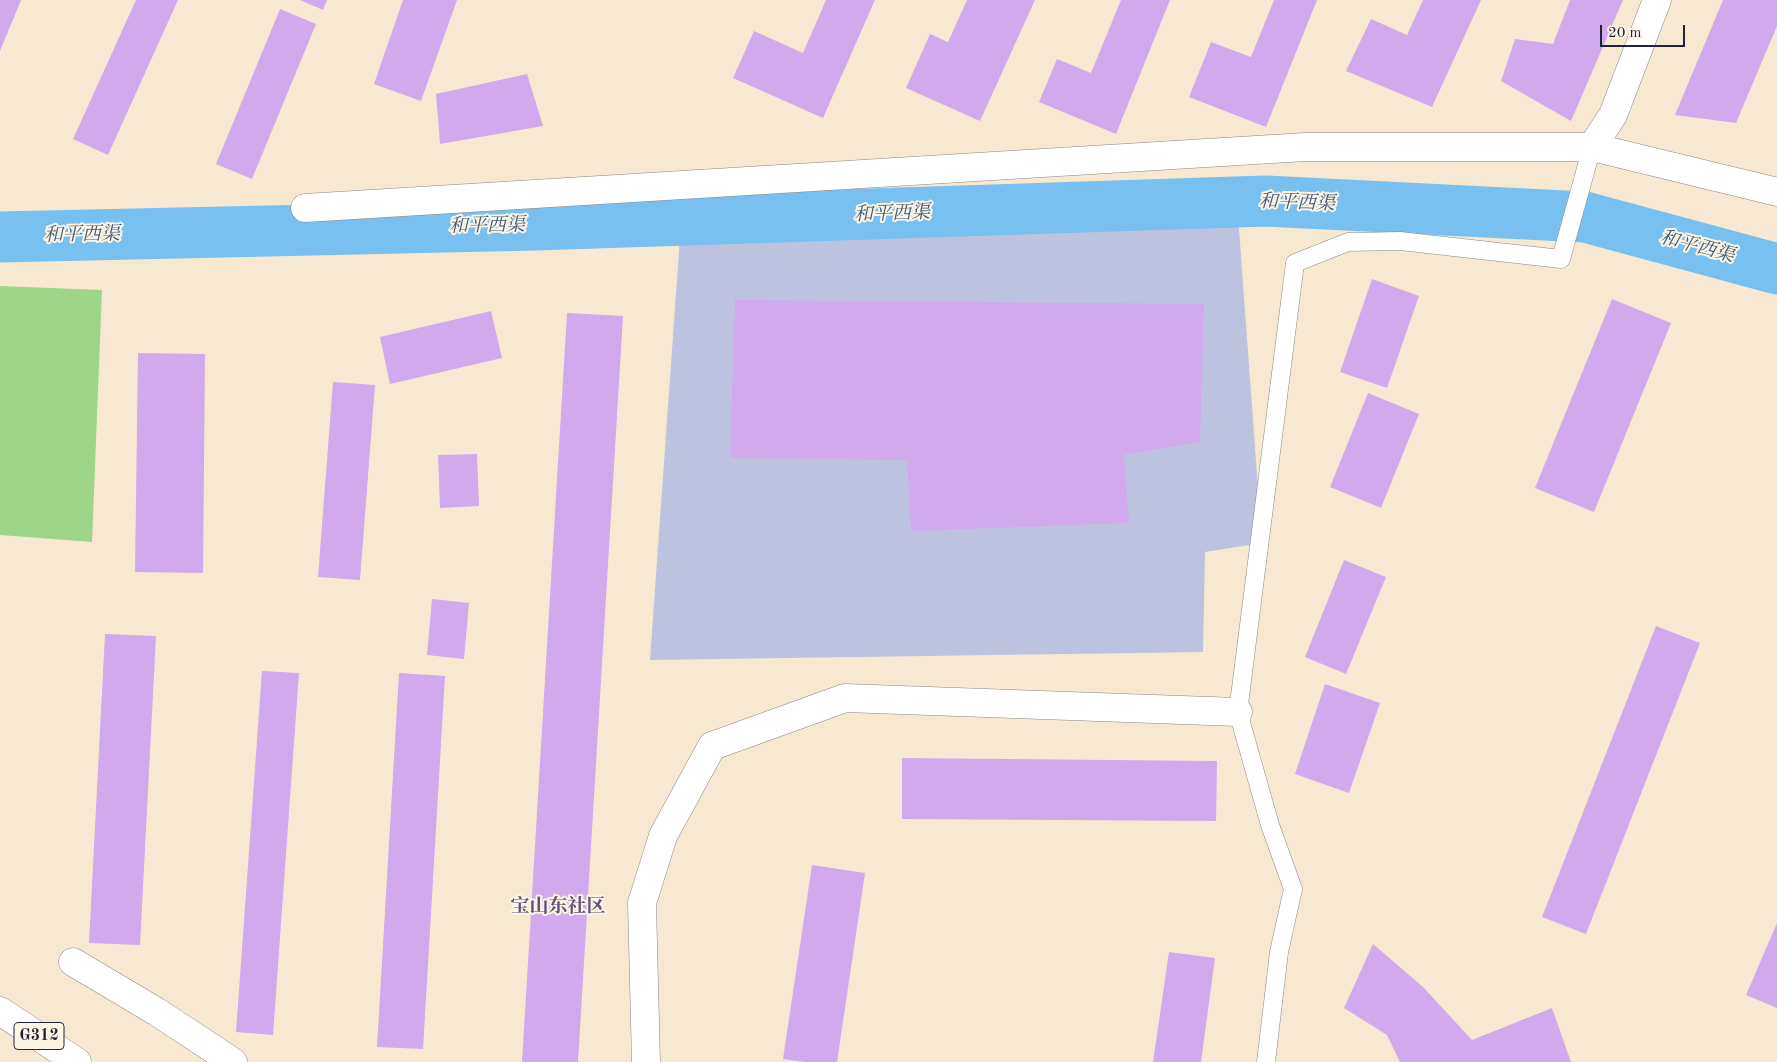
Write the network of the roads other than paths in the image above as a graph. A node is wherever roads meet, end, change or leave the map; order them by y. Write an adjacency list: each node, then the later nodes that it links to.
1 (1657, 0): 2 (street)
2 (1592, 148): 3 (street); 4 (street); 5 (lane)
3 (1777, 192)
4 (305, 208)
5 (1238, 712): 10 (street); 11 (lane)
6 (73, 962): 9 (street)
7 (0, 1011): 8 (street, G312)
8 (77, 1062)
9 (233, 1062)
10 (646, 1062)
11 (1266, 1062)

